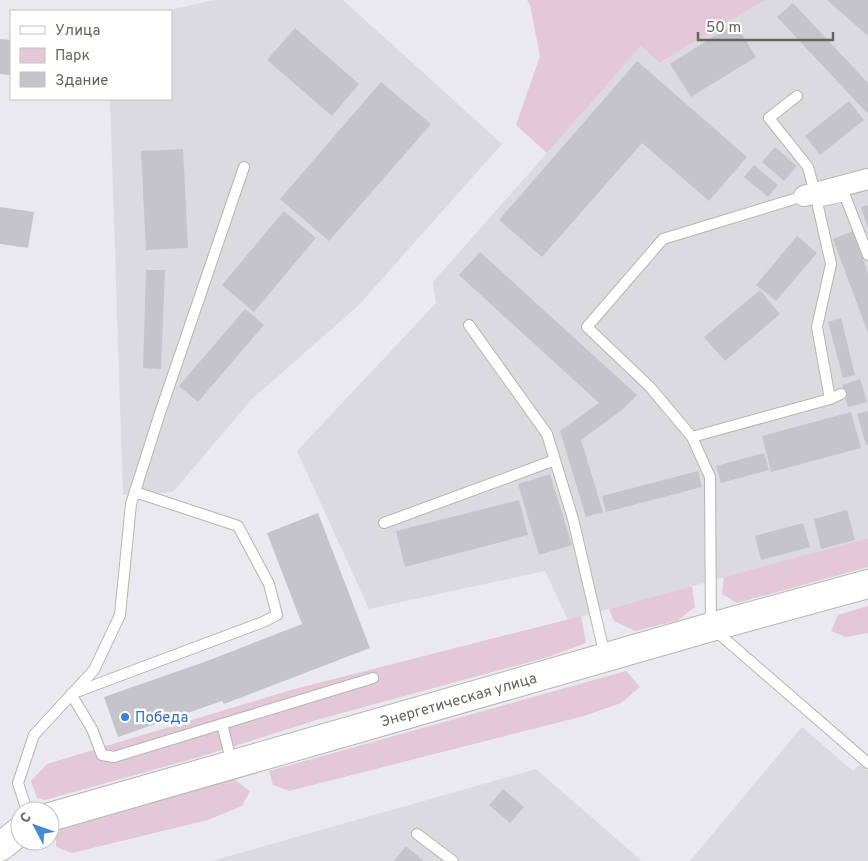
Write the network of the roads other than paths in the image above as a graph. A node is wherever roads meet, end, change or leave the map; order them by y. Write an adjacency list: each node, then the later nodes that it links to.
1 (797, 96): 4 (lane)
2 (244, 167): 11 (lane)
3 (868, 179): 4 (street)
4 (812, 197): 5 (lane); 8 (lane); 9 (lane)
5 (868, 255)
6 (470, 325): 10 (lane)
7 (842, 394): 8 (lane)
8 (830, 399): 9 (lane)
9 (692, 437): 14 (lane)
10 (555, 460): 12 (lane); 15 (lane)
11 (135, 492): 17 (lane); 17 (lane)
12 (384, 523)
13 (868, 584): 14 (street, Энергетическая улица)
14 (710, 627): 15 (street, Энергетическая улица); 19 (lane)
15 (606, 657): 20 (street, Энергетическая улица)
16 (373, 678): 18 (lane)
17 (71, 694): 18 (lane); 21 (lane)
18 (222, 724): 20 (lane)
19 (868, 763)
20 (232, 764): 22 (street, Энергетическая улица)
21 (24, 801)
22 (60, 814)
23 (418, 834): 26 (lane)
24 (10, 839): 25 (street)
25 (0, 847)
26 (453, 861)

